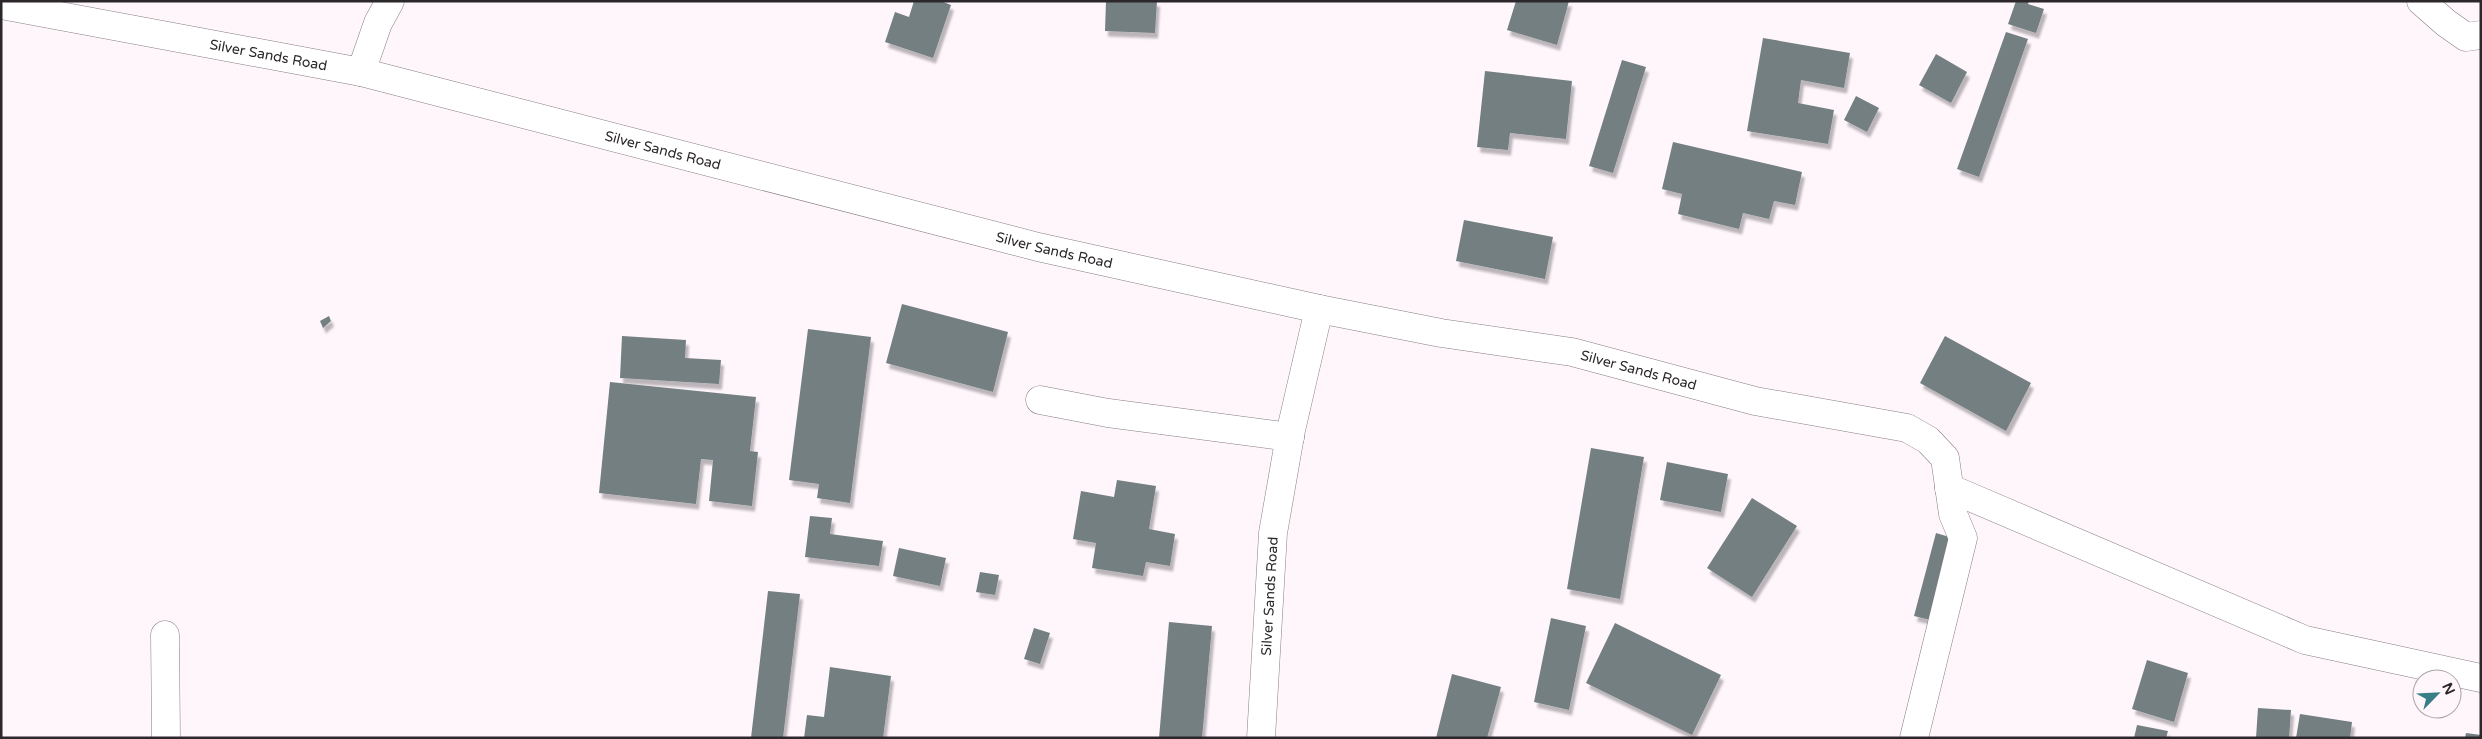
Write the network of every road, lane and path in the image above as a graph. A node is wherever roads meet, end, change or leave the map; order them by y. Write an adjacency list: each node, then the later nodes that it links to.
1 (390, 1): 5 (street)
2 (2421, 1): 4 (street)
3 (1, 6): 5 (street, Silver Sands Road)
4 (2481, 35)
5 (361, 72): 6 (street, Silver Sands Road)
6 (1319, 310): 8 (street, Silver Sands Road); 9 (street, Silver Sands Road)
7 (1040, 400): 8 (street)
8 (1290, 437): 13 (street, Silver Sands Road)
9 (1949, 488): 11 (street); 14 (street)
10 (165, 635): 12 (street)
11 (2481, 678)
12 (166, 738)
13 (1261, 738)
14 (1914, 738)

